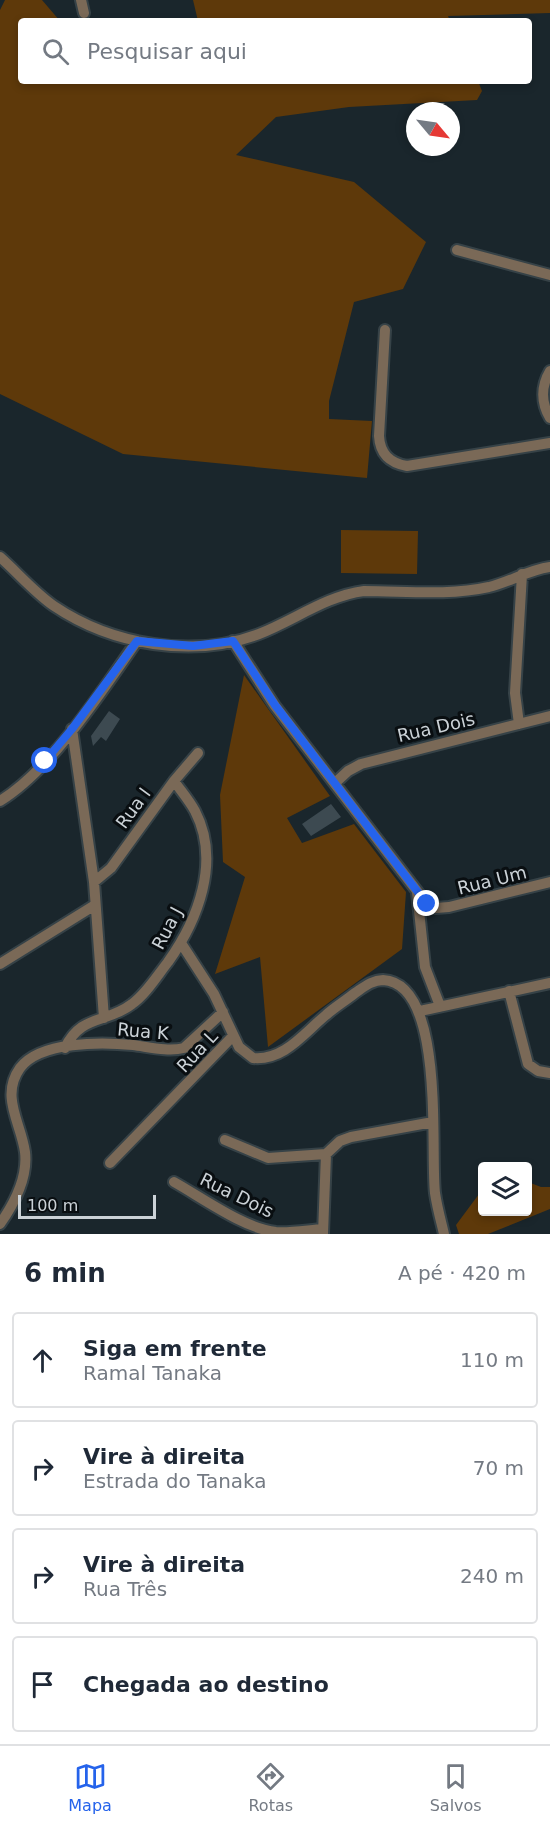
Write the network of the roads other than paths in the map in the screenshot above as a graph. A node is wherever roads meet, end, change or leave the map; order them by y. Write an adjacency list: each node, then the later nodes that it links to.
1 (81, 0): 2 (street)
2 (84, 13)
3 (457, 250): 4 (street)
4 (550, 275)
5 (385, 330): 8 (street)
6 (550, 371): 7 (street)
7 (550, 418)
8 (550, 443)
9 (0, 557): 12 (street)
10 (550, 567): 11 (street)
11 (522, 574): 13 (street); 15 (street)
12 (137, 641): 13 (street); 16 (street)
13 (233, 641): 19 (street)
14 (550, 716): 15 (street, Rua Dois)
15 (519, 724): 19 (street, Rua Dois)
16 (72, 729): 20 (street); 21 (street)
17 (198, 753): 18 (street, Rua I)
18 (174, 781): 21 (street, Rua I); 25 (street, Rua J)
19 (336, 783): 23 (street)
20 (0, 801)
21 (94, 882): 24 (street)
22 (550, 882): 23 (street, Rua Um)
23 (417, 892): 29 (street)
24 (95, 905): 26 (street); 32 (street)
25 (181, 943): 31 (street, Rua L); 32 (street, Rua J)
26 (0, 964)
27 (550, 982): 28 (street)
28 (509, 992): 29 (street); 35 (street)
29 (440, 1006): 30 (street)
30 (420, 1011): 33 (street); 36 (street)
31 (223, 1012): 33 (street, Rua L); 34 (street, Rua K)
32 (105, 1018): 34 (street, Rua J)
33 (233, 1036): 39 (street, Rua L)
34 (65, 1048): 41 (street, Rua K)
35 (550, 1073)
36 (433, 1122): 38 (street); 43 (street)
37 (225, 1140): 38 (street)
38 (326, 1154): 42 (street)
39 (110, 1163)
40 (174, 1182): 42 (street, Rua Dois)
41 (0, 1224)
42 (323, 1232)
43 (444, 1234)

